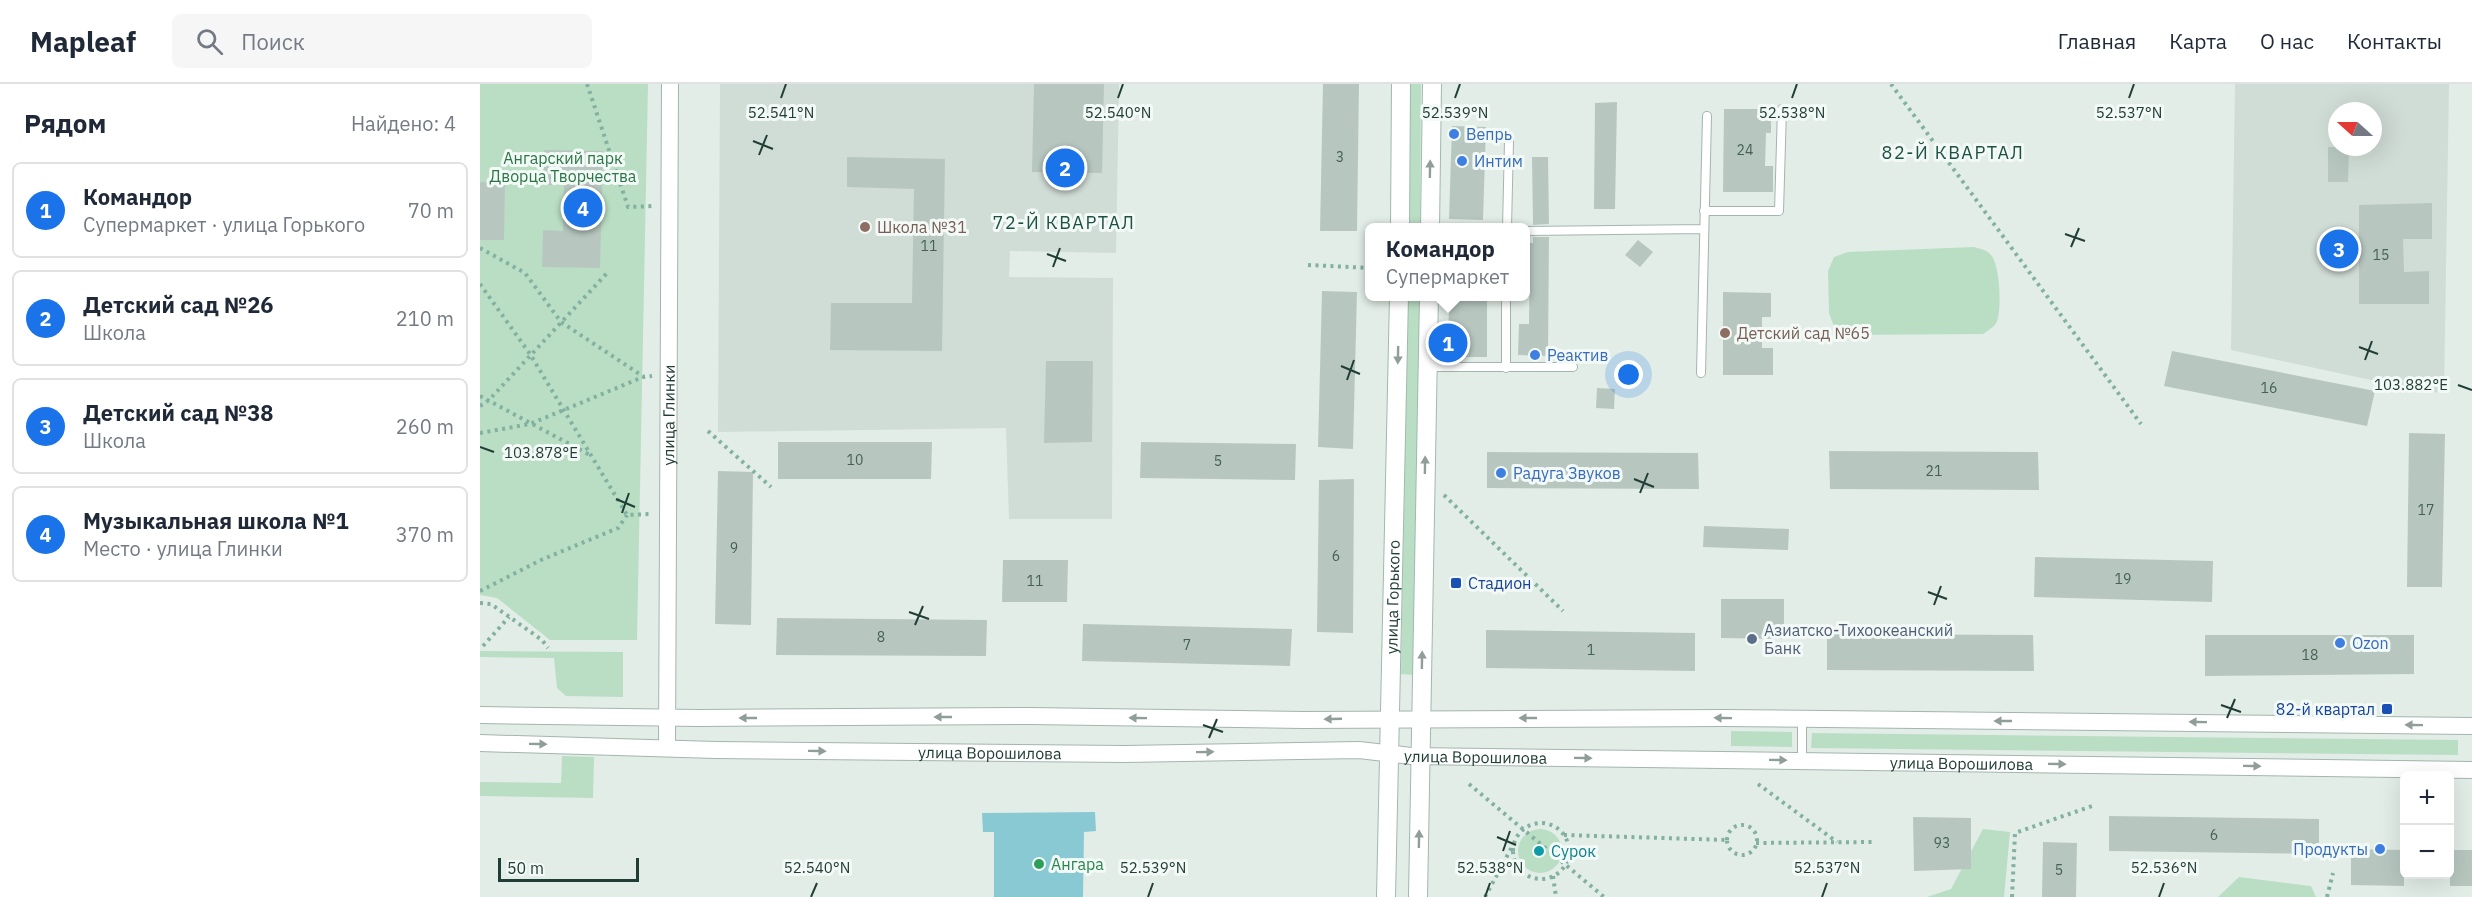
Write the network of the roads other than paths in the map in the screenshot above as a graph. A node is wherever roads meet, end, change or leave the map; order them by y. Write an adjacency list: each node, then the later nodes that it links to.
1 (670, 84): 21 (street, улица Глинки)
2 (1401, 84): 8 (main road)
3 (1432, 84): 9 (main road, one-way to 3)
4 (1782, 109): 7 (lane)
5 (1707, 116): 7 (lane)
6 (1509, 141): 10 (lane)
7 (1704, 211): 11 (lane)
8 (1400, 223)
9 (1430, 223)
10 (1507, 223)
11 (1704, 229): 12 (lane); 19 (lane)
12 (1530, 231)
13 (1398, 301): 22 (main road, улица Горького, one-way to 22)
14 (1429, 301): 16 (main road, улица Горького)
15 (1506, 301): 17 (lane)
16 (1427, 367): 17 (lane); 23 (main road, улица Горького, one-way to 16)
17 (1506, 368): 18 (lane)
18 (1573, 368)
19 (1701, 373)
20 (480, 715): 21 (street)
21 (666, 716): 22 (street, one-way to 21); 27 (street, улица Глинки)
22 (1391, 718): 23 (street); 28 (main road, улица Горького)
23 (1421, 718): 24 (street, one-way to 23); 29 (main road, улица Горького)
24 (1802, 720): 25 (street, one-way to 24); 30 (lane)
25 (2472, 726)
26 (480, 743): 27 (street, улица Ворошилова, one-way to 27)
27 (667, 747): 28 (street, улица Ворошилова, one-way to 28)
28 (1390, 756): 29 (street, улица Ворошилова); 32 (main road, улица Горького)
29 (1419, 756): 30 (street, улица Ворошилова, one-way to 30); 33 (main road, улица Горького, one-way to 29)
30 (1802, 761): 31 (street, улица Ворошилова, one-way to 31)
31 (2472, 770)
32 (1386, 897)
33 (1419, 897)

